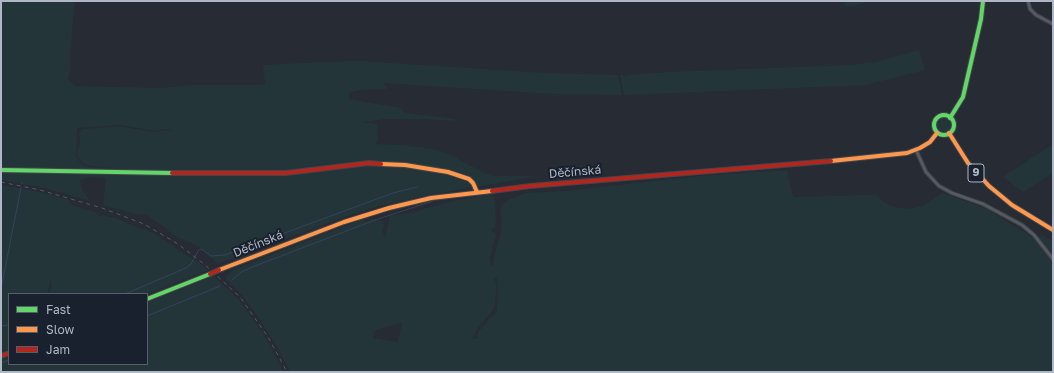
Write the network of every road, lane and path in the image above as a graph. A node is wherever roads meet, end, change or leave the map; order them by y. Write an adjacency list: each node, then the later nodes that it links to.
1 (983, 1): 4 (main road)
2 (1028, 1): 3 (street)
3 (1053, 24)
4 (950, 118): 5 (main road); 6 (main road)
5 (937, 133): 6 (main road); 7 (main road, Děčínská)
6 (949, 134): 10 (main road, 9)
7 (916, 150): 9 (main road, Děčínská); 11 (street)
8 (1, 170): 9 (main road)
9 (477, 192): 12 (main road, Děčínská, bridge)
10 (1053, 230)
11 (1053, 259)
12 (148, 298)

